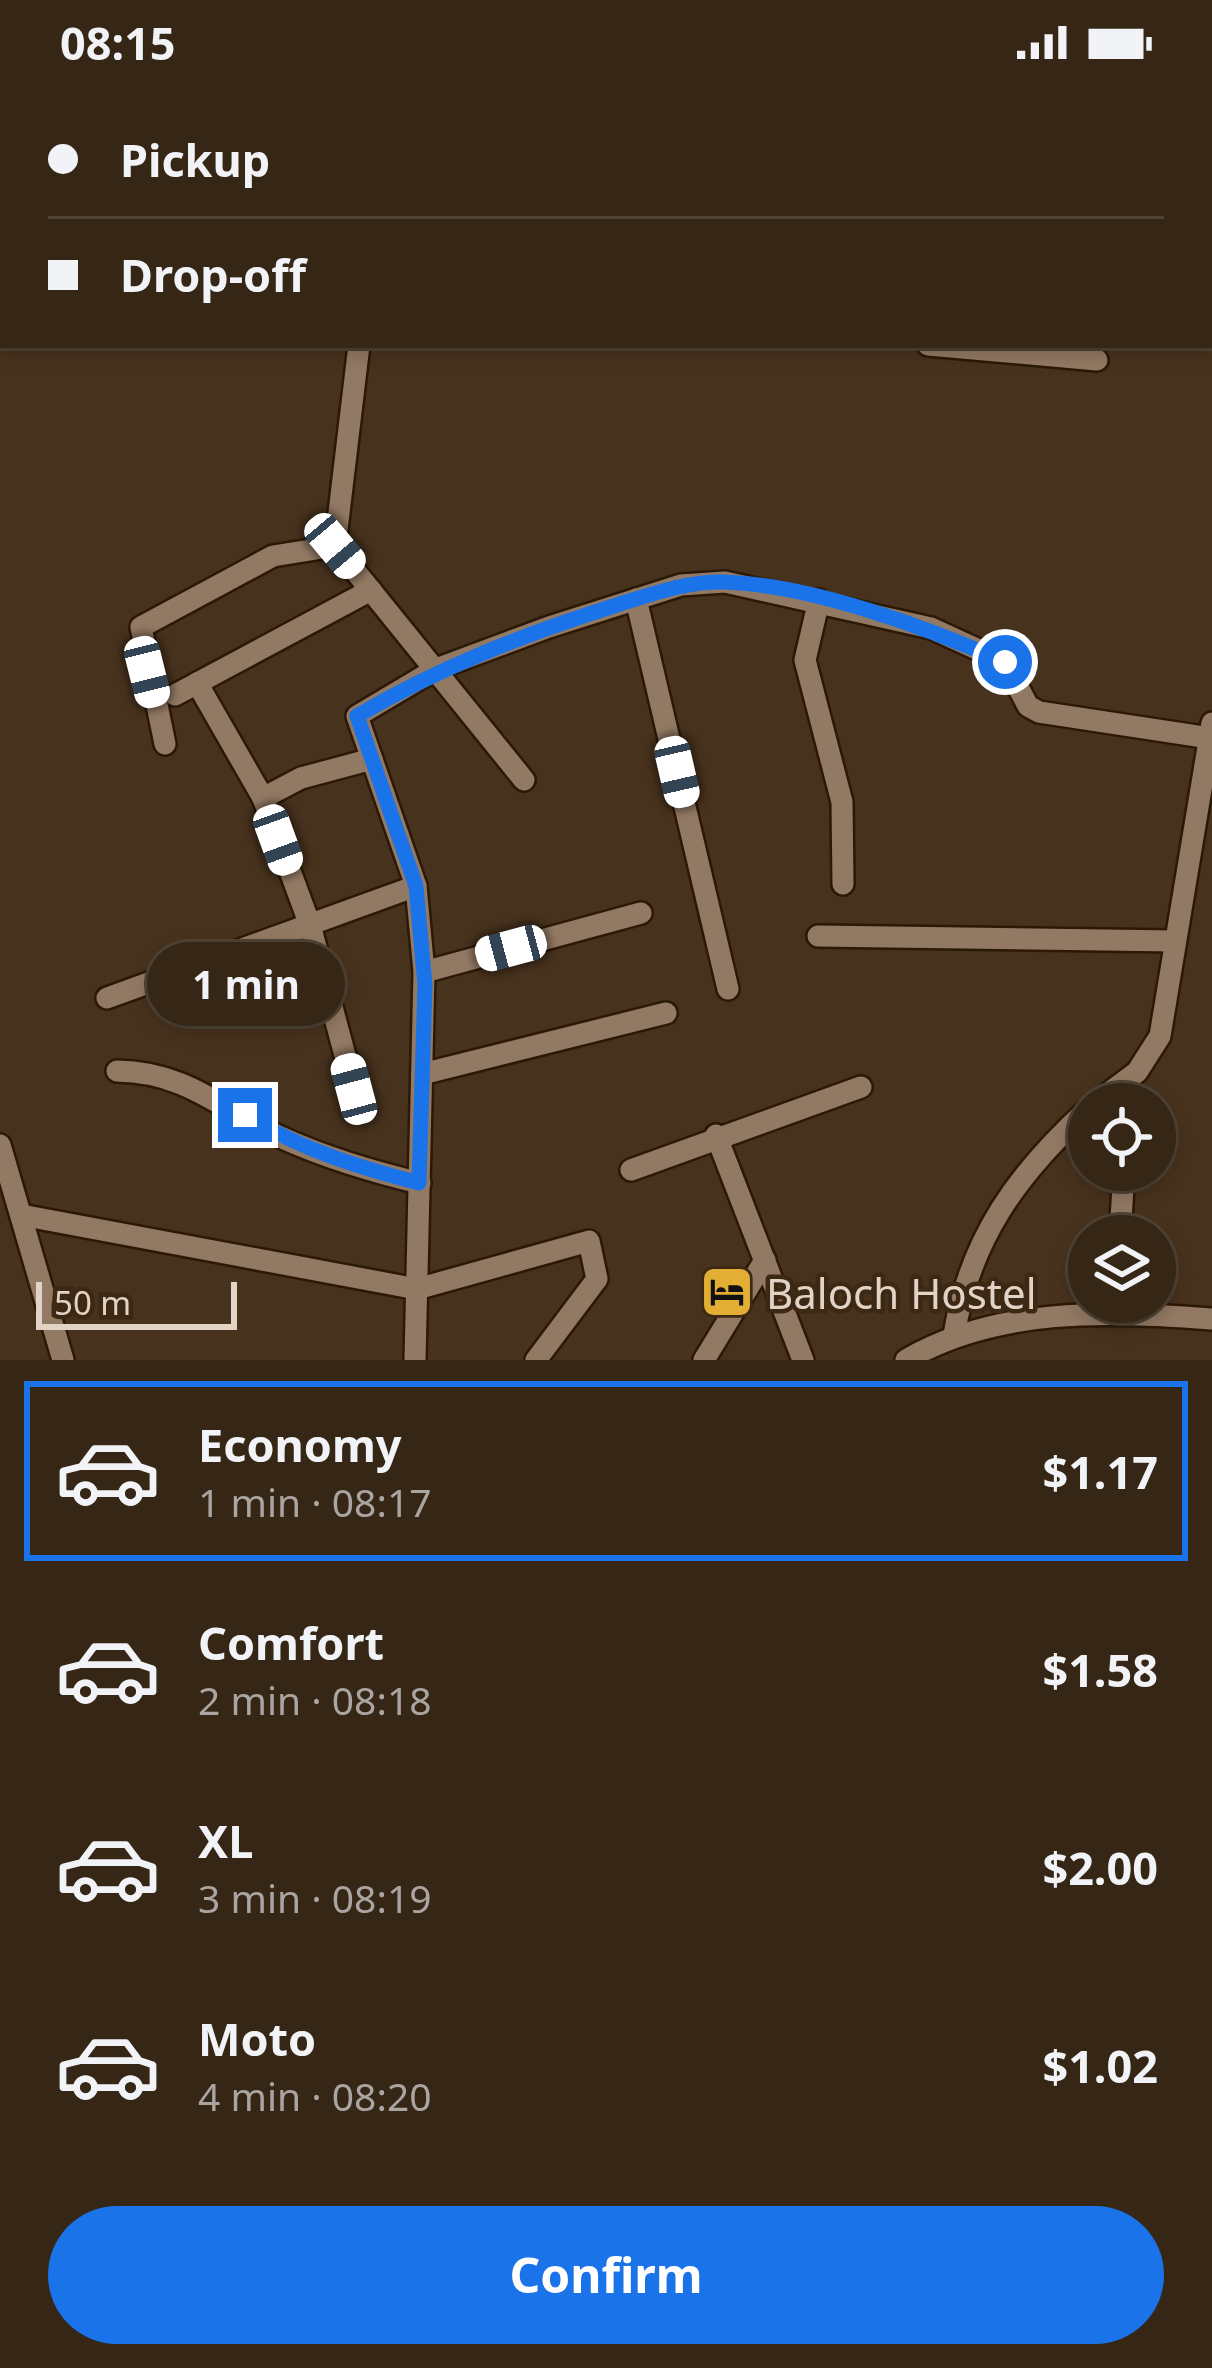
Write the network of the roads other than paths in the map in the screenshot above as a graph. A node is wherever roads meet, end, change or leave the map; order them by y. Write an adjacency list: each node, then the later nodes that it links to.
1 (358, 348): 4 (street)
2 (962, 348): 3 (street)
3 (1097, 360)
4 (335, 546): 5 (street); 12 (street)
5 (371, 590): 8 (street); 9 (street)
6 (636, 599): 7 (street); 8 (street); 23 (street)
7 (819, 600): 11 (street); 16 (street)
8 (436, 669): 13 (street); 14 (street)
9 (196, 683): 10 (street); 15 (street)
10 (175, 695)
11 (1211, 730): 21 (street)
12 (165, 744)
13 (372, 759): 15 (street); 17 (street)
14 (524, 780)
15 (263, 798): 19 (street)
16 (843, 884)
17 (416, 886): 19 (street); 22 (street)
18 (641, 913): 22 (street)
19 (310, 925): 24 (street); 32 (street)
20 (818, 935): 21 (street)
21 (1175, 941): 28 (street)
22 (424, 972): 27 (street)
23 (728, 989)
24 (107, 998)
25 (666, 1012): 27 (street)
26 (117, 1071): 37 (street)
27 (422, 1074): 37 (street)
28 (1129, 1079): 29 (street); 30 (street)
29 (1123, 1083)
30 (1129, 1083)
31 (861, 1087): 34 (street)
32 (354, 1089)
33 (1068, 1131): 44 (street)
34 (716, 1135): 36 (street); 39 (street)
35 (0, 1145): 38 (street)
36 (631, 1170)
37 (419, 1183): 40 (street)
38 (21, 1215): 40 (street); 45 (street)
39 (765, 1260): 48 (street); 49 (street)
40 (417, 1288): 46 (street); 47 (street)
41 (1068, 1314): 44 (street)
42 (1176, 1315): 43 (street)
43 (1212, 1319)
44 (953, 1334): 50 (street)
45 (64, 1360)
46 (415, 1360)
47 (536, 1360)
48 (704, 1360)
49 (803, 1360)
50 (905, 1360)

